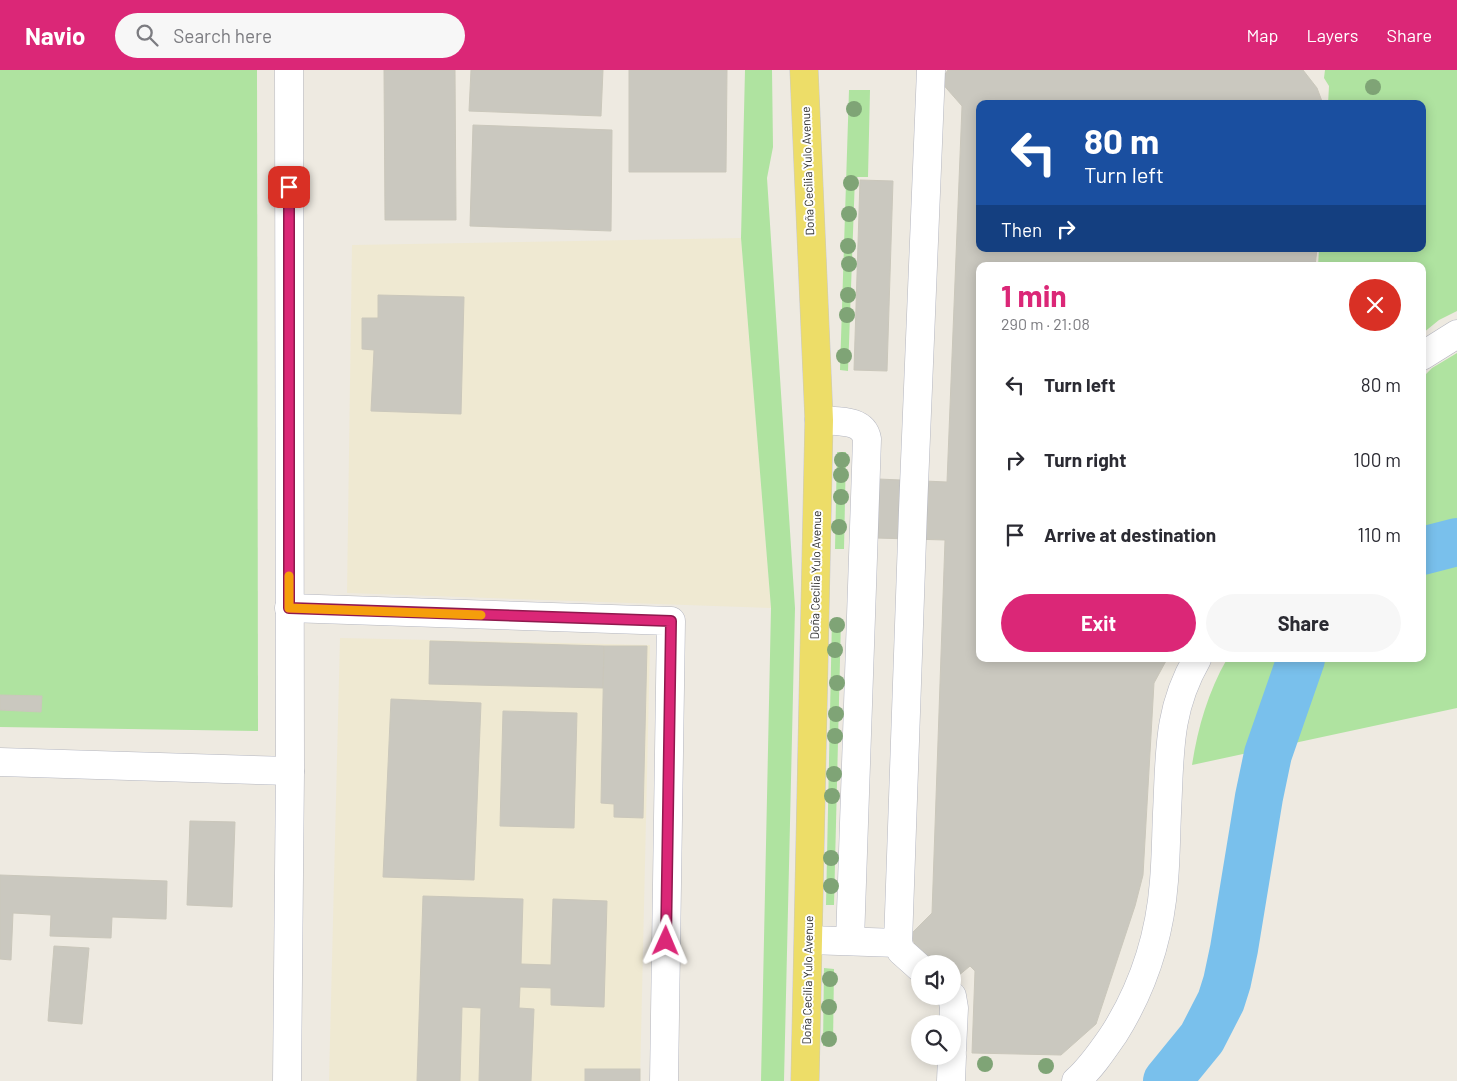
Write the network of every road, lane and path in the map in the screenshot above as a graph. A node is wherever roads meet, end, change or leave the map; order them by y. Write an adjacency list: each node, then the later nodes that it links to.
1 (289, 70): 7 (street)
2 (804, 70): 6 (main road, Doña Cecilia Yulo Avenue)
3 (931, 70): 13 (street)
4 (1457, 334): 5 (street)
5 (1426, 353)
6 (819, 420): 11 (main road, Doña Cecilia Yulo Avenue); 12 (street)
7 (289, 608): 10 (street); 17 (street)
8 (1196, 662): 20 (street)
9 (0, 762): 10 (street)
10 (290, 772): 16 (street)
11 (809, 940): 12 (street); 18 (main road, Doña Cecilia Yulo Avenue)
12 (850, 942): 13 (street)
13 (898, 944): 14 (street)
14 (911, 960)
15 (952, 1065): 19 (street)
16 (287, 1081)
17 (664, 1081)
18 (805, 1081)
19 (951, 1081)
20 (1076, 1081)

